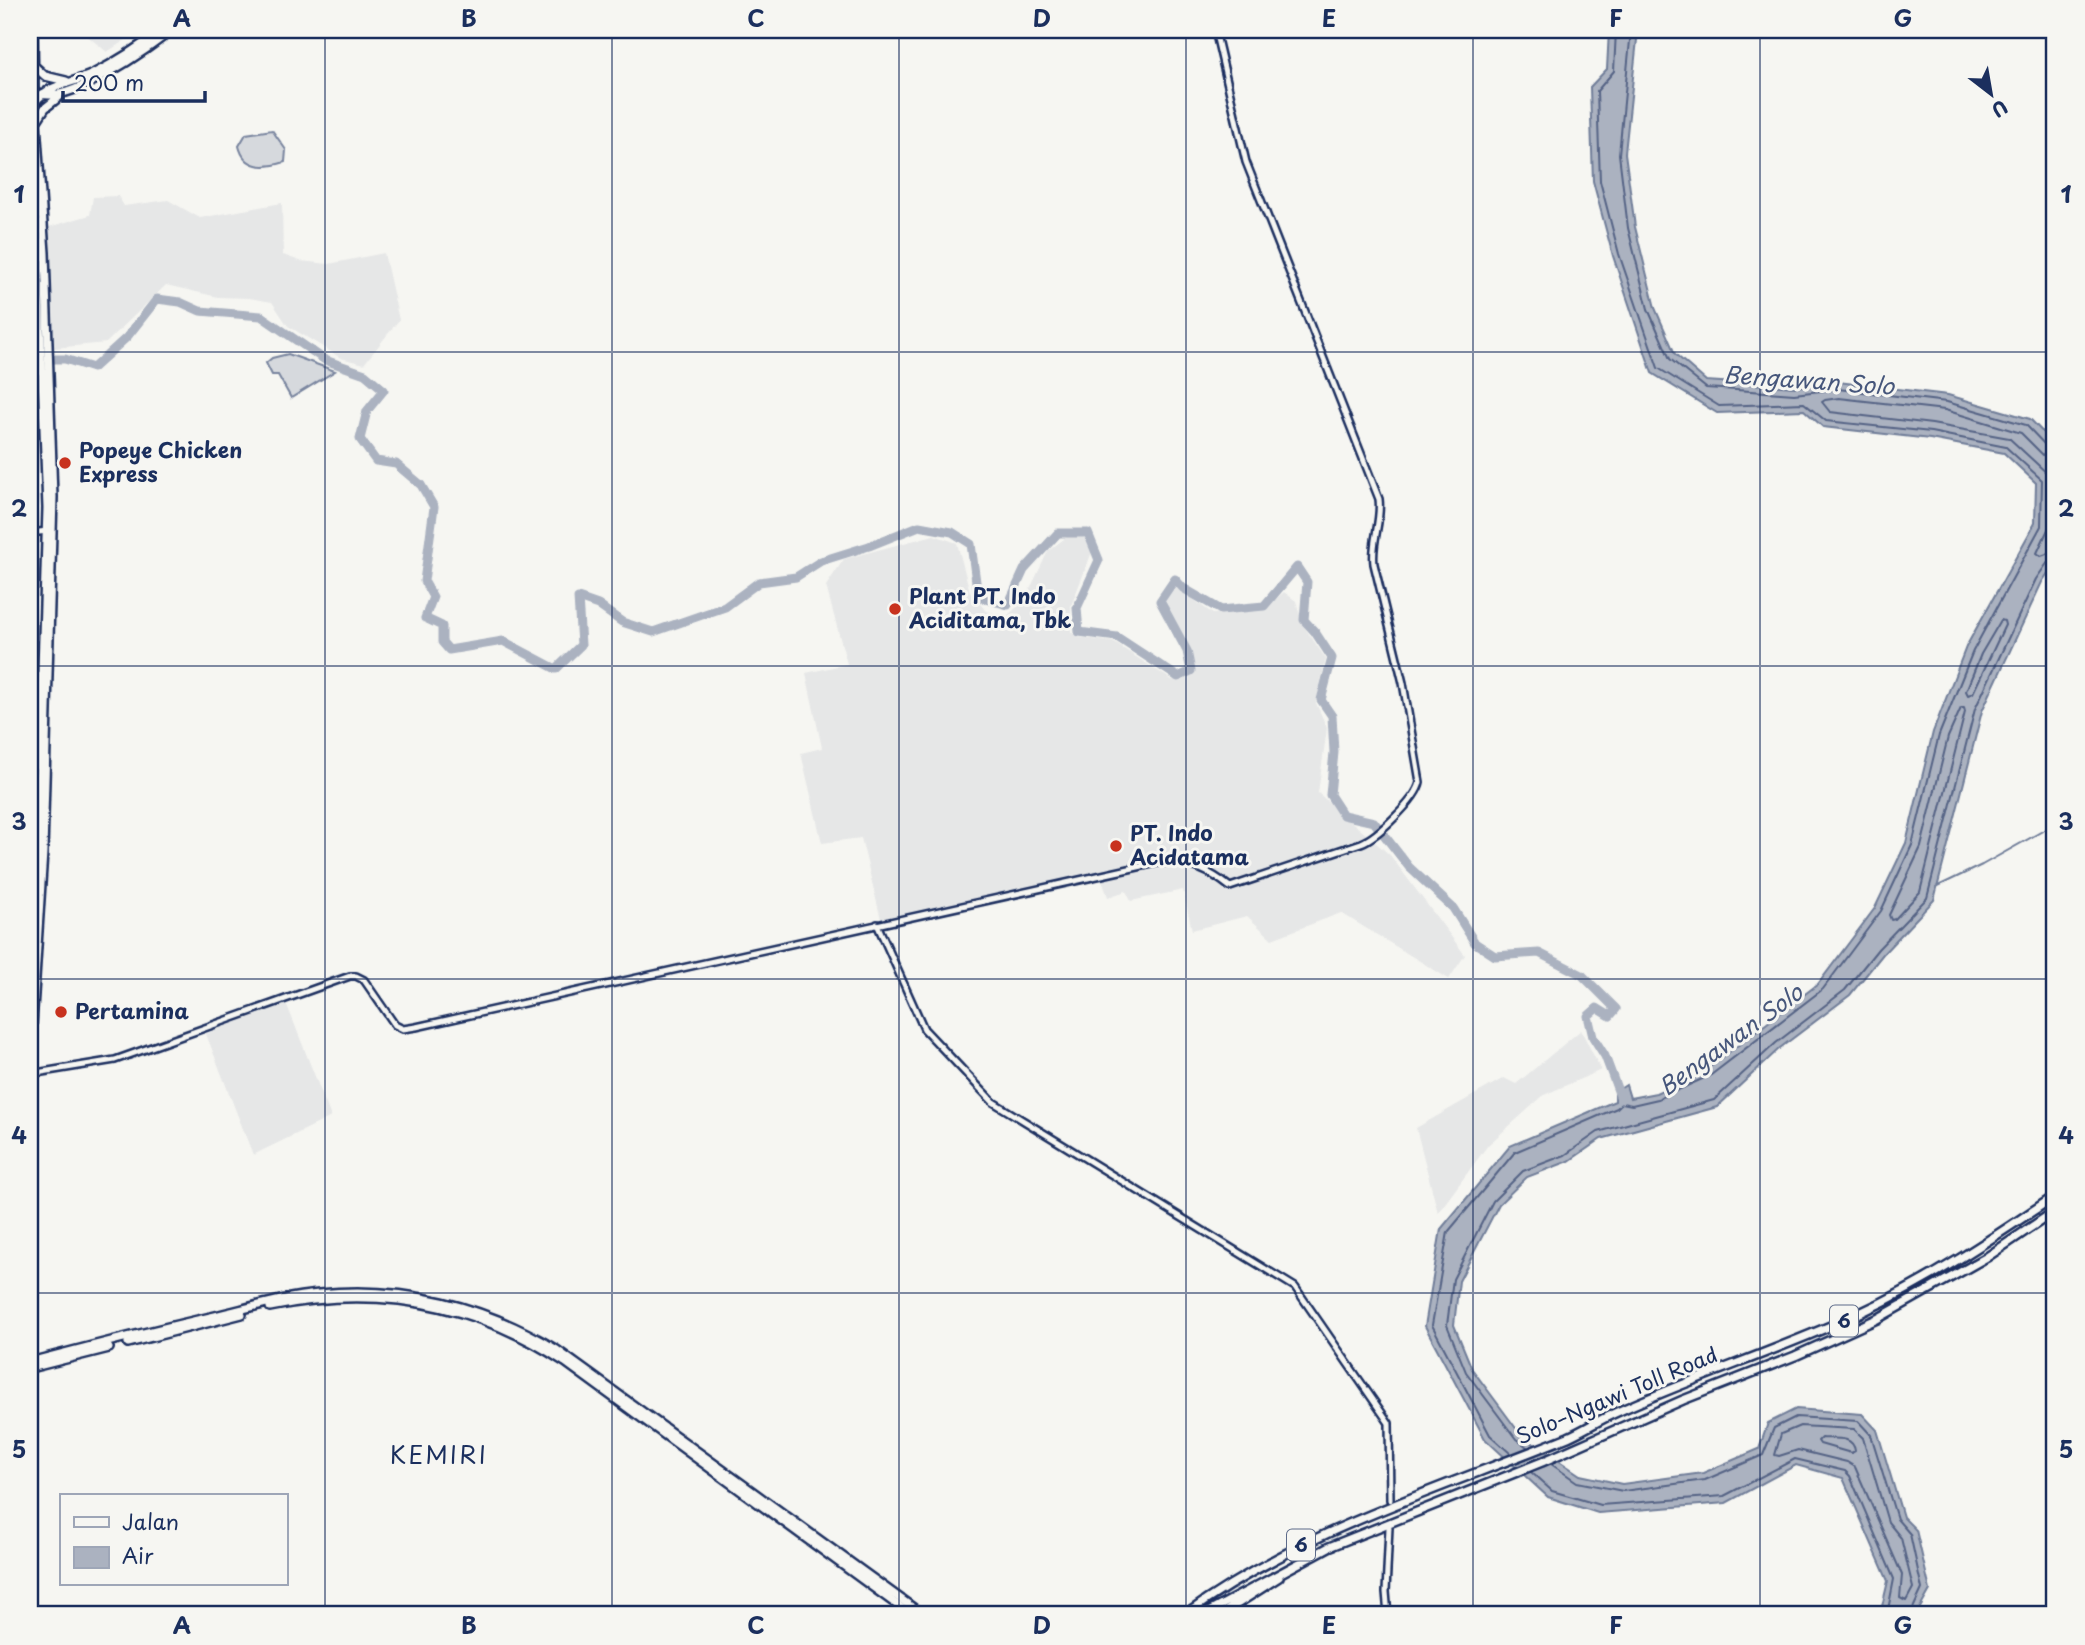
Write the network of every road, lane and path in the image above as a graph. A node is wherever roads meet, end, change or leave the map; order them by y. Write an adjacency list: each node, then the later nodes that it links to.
1 (33, 30): 5 (highway)
2 (160, 30): 6 (highway)
3 (171, 30): 8 (highway)
4 (1215, 30): 16 (street)
5 (33, 65): 6 (highway); 7 (highway)
6 (71, 82): 9 (highway)
7 (32, 83): 9 (highway); 10 (highway)
8 (68, 92): 9 (highway); 11 (highway)
9 (42, 94): 10 (highway)
10 (32, 105): 11 (highway)
11 (36, 123): 13 (highway)
12 (30, 129): 13 (highway)
13 (44, 346): 14 (highway)
14 (50, 531): 15 (street); 17 (highway); 18 (highway)
15 (30, 533)
16 (877, 924): 19 (street); 28 (street)
17 (30, 947)
18 (30, 1057)
19 (30, 1074)
20 (2055, 1196): 31 (highway, Solo–Ngawi Toll Road / 6)
21 (2055, 1211): 30 (highway, Solo–Ngawi Toll Road / 6)
22 (30, 1357): 23 (highway)
23 (51, 1357): 25 (highway); 35 (highway)
24 (60, 1361): 26 (highway); 27 (highway); 34 (highway)
25 (30, 1362)
26 (30, 1368)
27 (30, 1374)
28 (1390, 1500)
29 (1389, 1527): 38 (street)
30 (1305, 1559): 36 (highway, Solo–Ngawi Toll Road / 6); 37 (highway)
31 (1186, 1614)
32 (236, 1615): 33 (street)
33 (299, 1615)
34 (911, 1615)
35 (923, 1615)
36 (1203, 1615)
37 (1220, 1615)
38 (1388, 1615)

